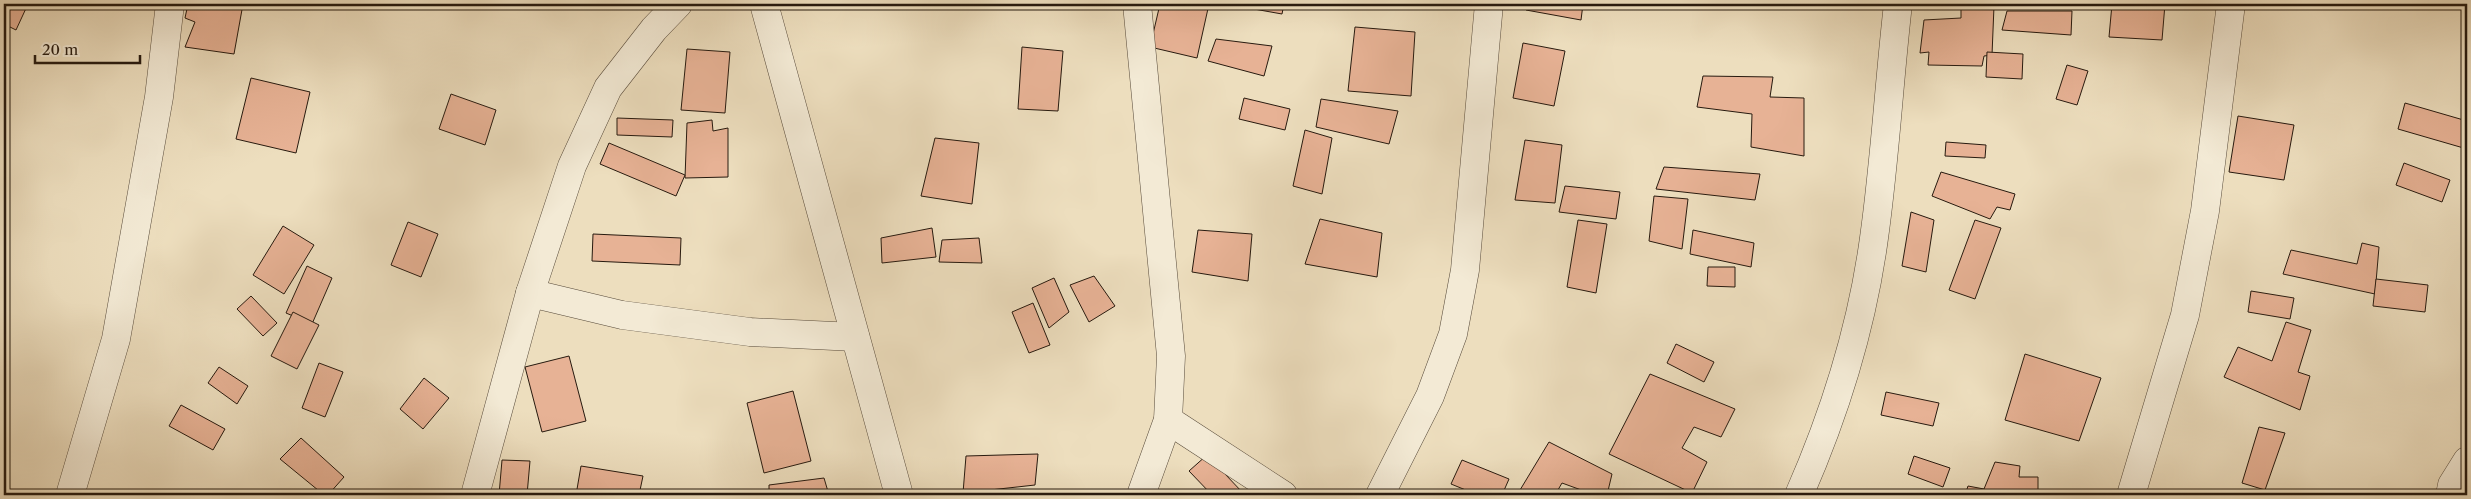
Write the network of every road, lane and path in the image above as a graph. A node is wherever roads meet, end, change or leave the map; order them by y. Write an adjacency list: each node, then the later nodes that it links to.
1 (170, 4): 12 (street)
2 (678, 4): 8 (street)
3 (764, 4): 9 (street)
4 (1137, 4): 10 (street)
5 (1489, 4): 17 (street)
6 (1898, 4): 18 (street)
7 (2231, 4): 19 (street)
8 (530, 293): 9 (street); 13 (street)
9 (855, 337): 14 (street)
10 (1168, 420): 15 (street); 16 (street)
11 (2467, 461): 20 (street)
12 (70, 495)
13 (475, 495)
14 (899, 495)
15 (1141, 495)
16 (1283, 495)
17 (1380, 495)
18 (1799, 495)
19 (2131, 495)
20 (2450, 495)

